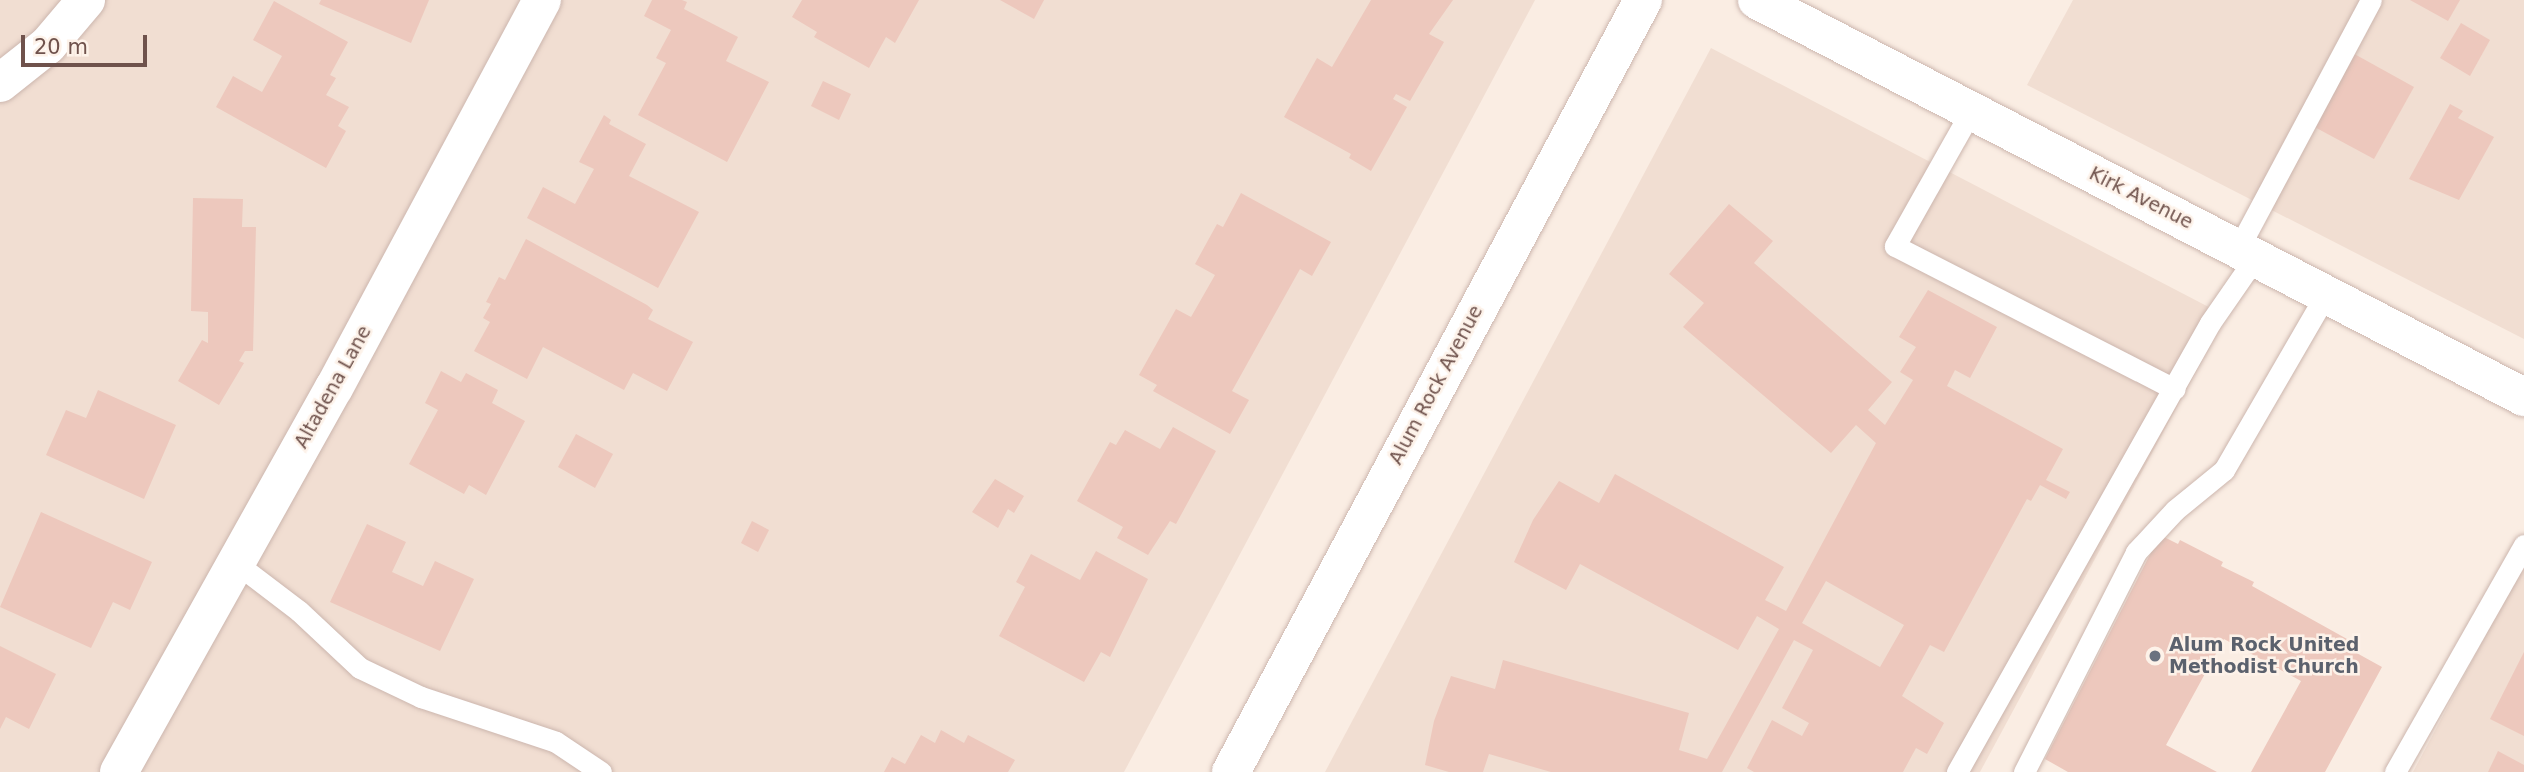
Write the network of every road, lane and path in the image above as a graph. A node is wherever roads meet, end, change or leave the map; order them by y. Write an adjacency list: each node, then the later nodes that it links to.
1 (86, 0): 6 (street)
2 (542, 0): 13 (street, Altadena Lane)
3 (1643, 0): 16 (street, Alum Rock Avenue)
4 (1757, 0): 7 (street, Kirk Avenue)
5 (2371, 0): 8 (lane)
6 (0, 83)
7 (1972, 111): 8 (street, Kirk Avenue); 10 (lane)
8 (2247, 253): 9 (street, Kirk Avenue); 10 (lane)
9 (2326, 295): 11 (street, Kirk Avenue); 18 (lane)
10 (2174, 389): 17 (lane)
11 (2524, 397)
12 (2524, 545): 19 (lane)
13 (236, 563): 14 (street, Altadena Lane); 15 (lane)
14 (119, 772)
15 (601, 772)
16 (1231, 772)
17 (1957, 772)
18 (2024, 772)
19 (2395, 772)

